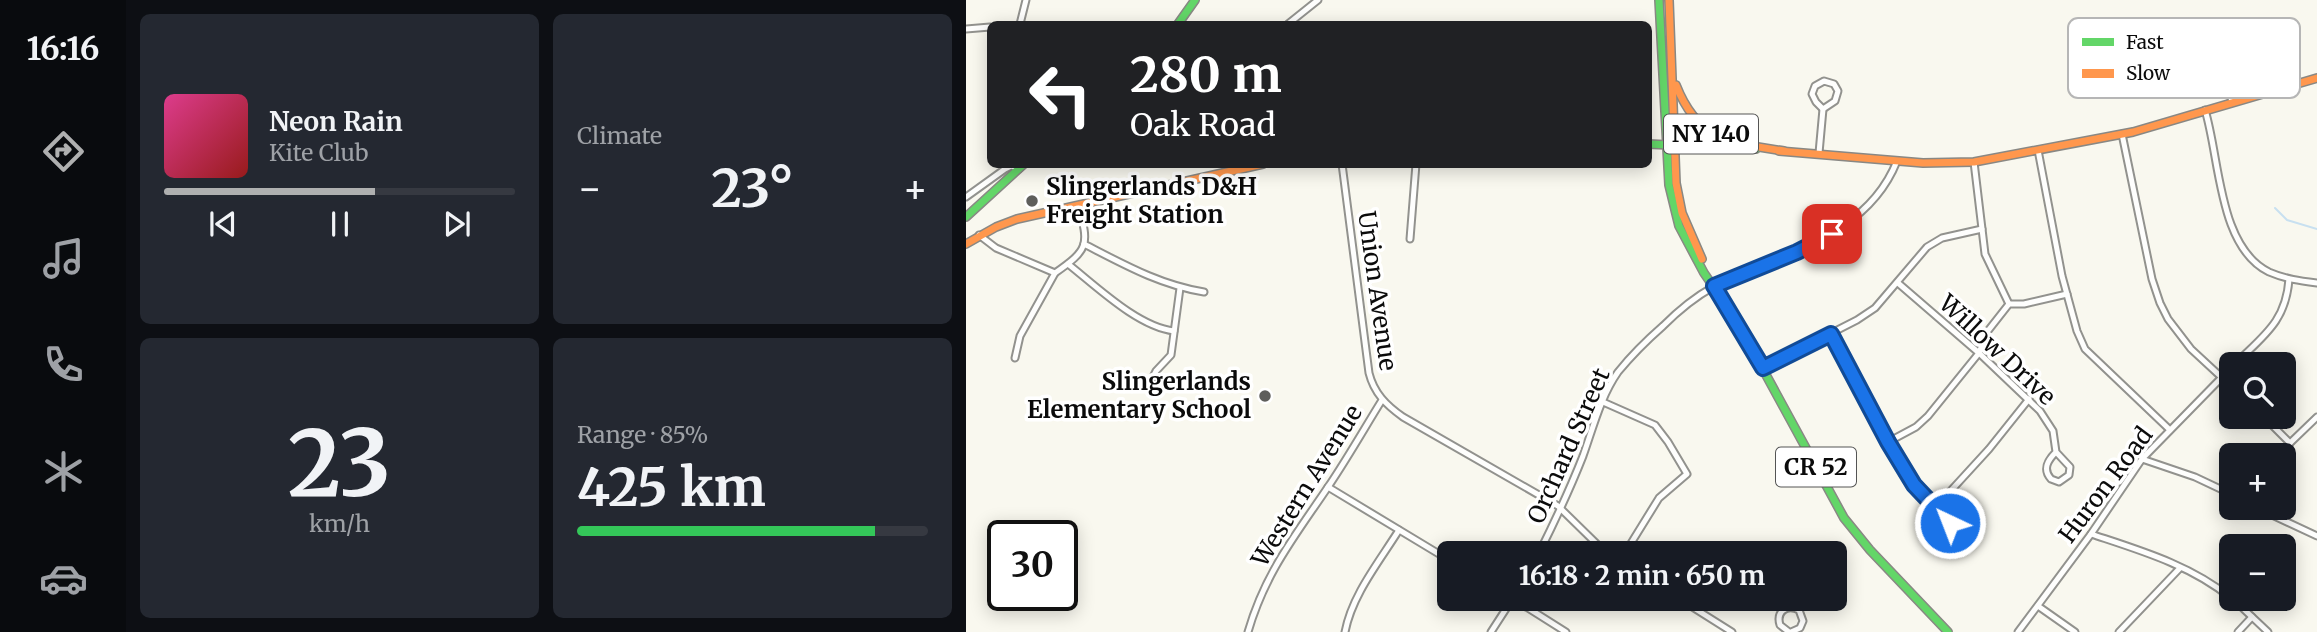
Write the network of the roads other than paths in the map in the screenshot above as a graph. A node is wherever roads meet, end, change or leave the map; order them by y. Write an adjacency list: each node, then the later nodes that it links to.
1 (1026, 0): 6 (street)
2 (1195, 0): 7 (main road)
3 (1318, 0): 8 (street)
4 (1659, 0): 21 (main road, NY 140)
5 (1669, 0): 11 (main road, NY 140)
6 (1021, 21)
7 (1181, 21)
8 (1292, 21)
9 (987, 27): 10 (street)
10 (966, 29)
11 (1673, 72): 21 (main road, CR 52); 23 (main road, NY 140)
12 (2317, 78): 13 (main road, NY 140)
13 (2300, 83)
14 (2231, 98): 16 (street)
15 (2243, 98): 16 (main road, NY 140)
16 (2232, 101): 18 (main road, NY 140)
17 (1823, 109): 17 (street); 24 (street)
18 (2205, 110): 19 (main road, NY 140); 42 (street)
19 (2122, 134): 22 (main road, NY 140); 56 (street)
20 (1652, 144): 21 (main road)
21 (1670, 145): 23 (main road, NY 140); 45 (main road, CR 52)
22 (2038, 150): 26 (main road, NY 140); 48 (street)
23 (1784, 151): 24 (main road, NY 140)
24 (1819, 153): 25 (main road, NY 140)
25 (1897, 161): 26 (main road, NY 140); 45 (street, Orchard Street)
26 (1974, 162): 35 (street)
27 (1007, 168): 32 (street)
28 (1021, 168): 34 (main road)
29 (1245, 168): 33 (main road)
30 (1343, 168): 60 (street, Union Avenue)
31 (1416, 168): 37 (street)
32 (966, 197)
33 (1078, 206): 36 (main road); 39 (street)
34 (966, 217)
35 (1982, 229): 43 (street); 49 (street)
36 (979, 235): 38 (main road); 41 (street)
37 (1410, 239)
38 (966, 244)
39 (1084, 244): 40 (street); 46 (street)
40 (1068, 264): 41 (street); 50 (street)
41 (1055, 274): 54 (street)
42 (2289, 279): 44 (street); 52 (street)
43 (1898, 283): 51 (street); 53 (street, Willow Drive)
44 (2317, 283)
45 (1712, 284): 55 (main road, CR 52); 61 (street, Orchard Street)
46 (1181, 288): 47 (street); 50 (street)
47 (1204, 292)
48 (2067, 294): 49 (street); 64 (street)
49 (2009, 304): 53 (street)
50 (1174, 331): 58 (street)
51 (1831, 334): 55 (street); 65 (street)
52 (2246, 352)
53 (1979, 353): 59 (street, Willow Drive); 65 (street)
54 (1015, 358)
55 (1763, 368): 97 (main road, CR 52)
56 (2219, 373)
57 (2219, 379): 64 (street, Huron Road)
58 (1150, 383)
59 (2029, 399): 67 (street, Willow Drive); 71 (street)
60 (1382, 400): 69 (street, Western Avenue); 72 (street, Union Avenue)
61 (1603, 402): 72 (street, Orchard Street); 80 (street)
62 (2317, 417): 66 (street)
63 (2276, 429): 66 (street)
64 (2170, 430): 68 (street, Huron Road)
65 (1888, 442): 71 (street)
66 (2290, 443)
67 (2056, 452): 67 (street, Willow Drive)
68 (2142, 459): 70 (street); 75 (street, Huron Road)
69 (1328, 487): 74 (street); 92 (street, Western Avenue)
70 (2219, 488)
71 (1935, 508): 77 (street)
72 (1560, 510): 78 (street, Orchard Street); 79 (street, Union Avenue)
73 (2283, 520): 76 (street)
74 (1398, 530): 81 (street); 93 (street)
75 (2091, 534): 82 (street); 84 (street, Huron Road)
76 (2317, 536)
77 (1965, 539)
78 (1545, 541)
79 (1593, 541)
80 (1632, 541)
81 (1437, 552)
82 (2180, 568): 83 (street); 100 (street)
83 (2219, 591)
84 (2038, 606): 98 (street, Huron Road); 99 (street)
85 (1505, 611): 94 (street)
86 (1532, 611): 95 (street)
87 (1697, 611): 91 (street)
88 (2245, 611): 89 (street)
89 (2252, 617): 101 (street); 102 (street)
90 (1731, 621): 91 (street)
91 (1727, 631)
92 (1248, 632)
93 (1345, 632)
94 (1492, 632)
95 (1566, 632)
96 (1788, 632): 96 (street)
97 (1948, 632)
98 (2018, 632)
99 (2075, 632)
100 (2119, 632)
101 (2238, 632)
102 (2268, 632)

